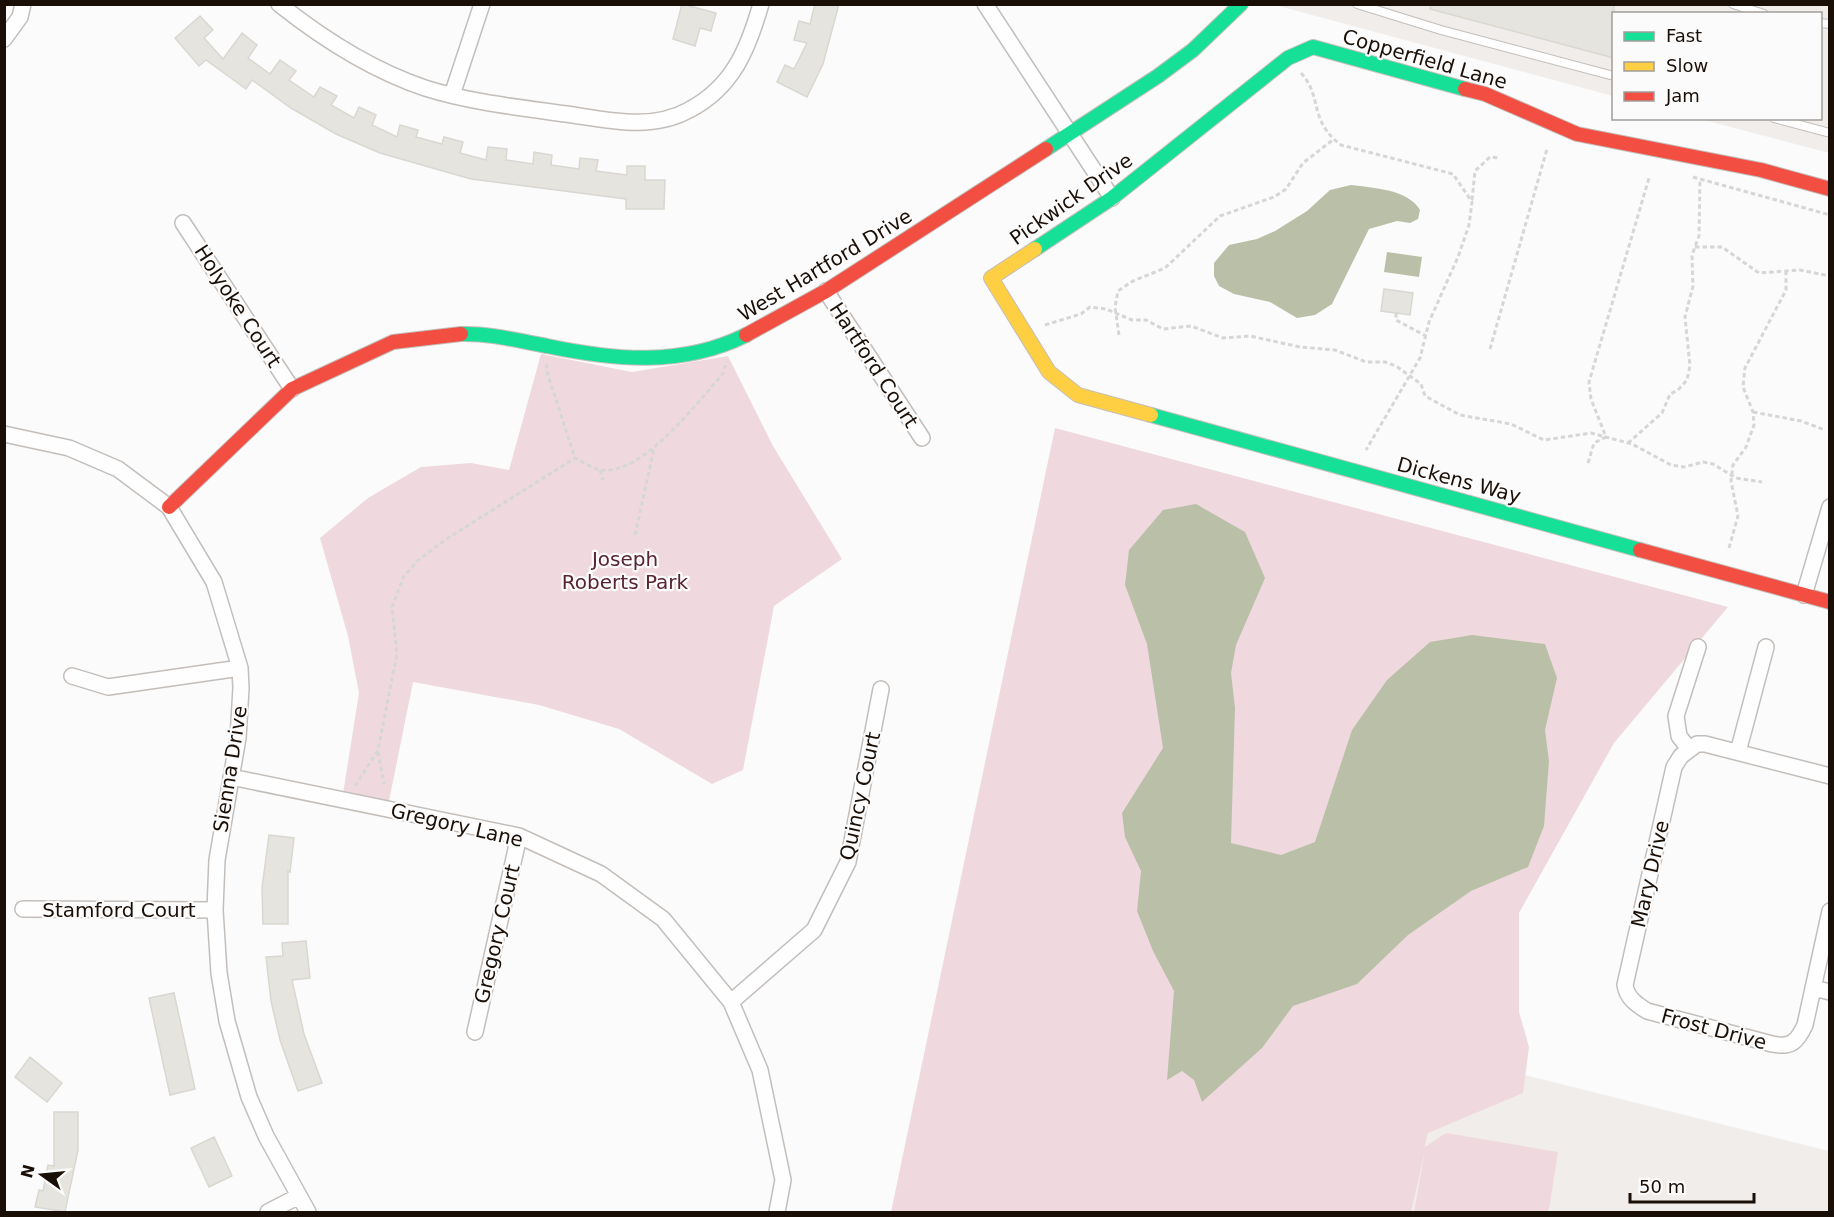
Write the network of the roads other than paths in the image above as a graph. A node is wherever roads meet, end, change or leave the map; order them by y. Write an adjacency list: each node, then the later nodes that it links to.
1 (23, 4): 10 (street)
2 (279, 4): 13 (street)
3 (482, 4): 13 (street)
4 (761, 4): 13 (street)
5 (985, 4): 15 (street)
6 (1241, 4): 15 (street, West Hartford Drive)
7 (1357, 4): 12 (lane)
8 (1733, 4): 9 (lane)
9 (1758, 12)
10 (4, 39)
11 (1288, 58): 17 (street, Copperfield Lane); 18 (street, Pickwick Drive)
12 (1612, 75)
13 (452, 96)
14 (1781, 120): 16 (lane)
15 (1069, 133): 18 (street); 20 (street, West Hartford Drive)
16 (1830, 133)
17 (1830, 189)
18 (1112, 198): 22 (street, Pickwick Drive)
19 (183, 224): 21 (street, Holyoke Court)
20 (826, 291): 21 (street, West Hartford Drive); 24 (street, Hartford Court)
21 (292, 389): 25 (street, West Hartford Drive)
22 (1078, 395): 27 (street, Dickens Way)
23 (4, 434): 25 (street, Sienna Drive)
24 (922, 438)
25 (169, 507): 31 (street, Sienna Drive)
26 (1830, 507): 27 (street)
27 (1804, 595): 28 (street, Dickens Way)
28 (1830, 602)
29 (1698, 647): 34 (street)
30 (1766, 647): 35 (street)
31 (240, 668): 32 (street); 37 (street, Sienna Drive)
32 (72, 676)
33 (881, 689): 45 (street, Quincy Court)
34 (1689, 749): 35 (street); 44 (street, Mary Drive)
35 (1738, 753): 36 (street)
36 (1830, 776)
37 (231, 777): 38 (street, Gregory Lane); 40 (street, Sienna Drive)
38 (519, 836): 45 (street, Gregory Lane); 46 (street, Gregory Court)
39 (23, 909): 40 (street, Stamford Court)
40 (215, 910): 47 (street, Sienna Drive)
41 (1830, 911): 42 (street, Frost Drive)
42 (1813, 988): 43 (street); 44 (street, Frost Drive)
43 (1830, 992)
44 (1633, 1001)
45 (731, 1002): 50 (street, Gregory Lane)
46 (475, 1032)
47 (299, 1196): 48 (street); 49 (street, Sienna Drive)
48 (268, 1212)
49 (308, 1212)
50 (777, 1212)

